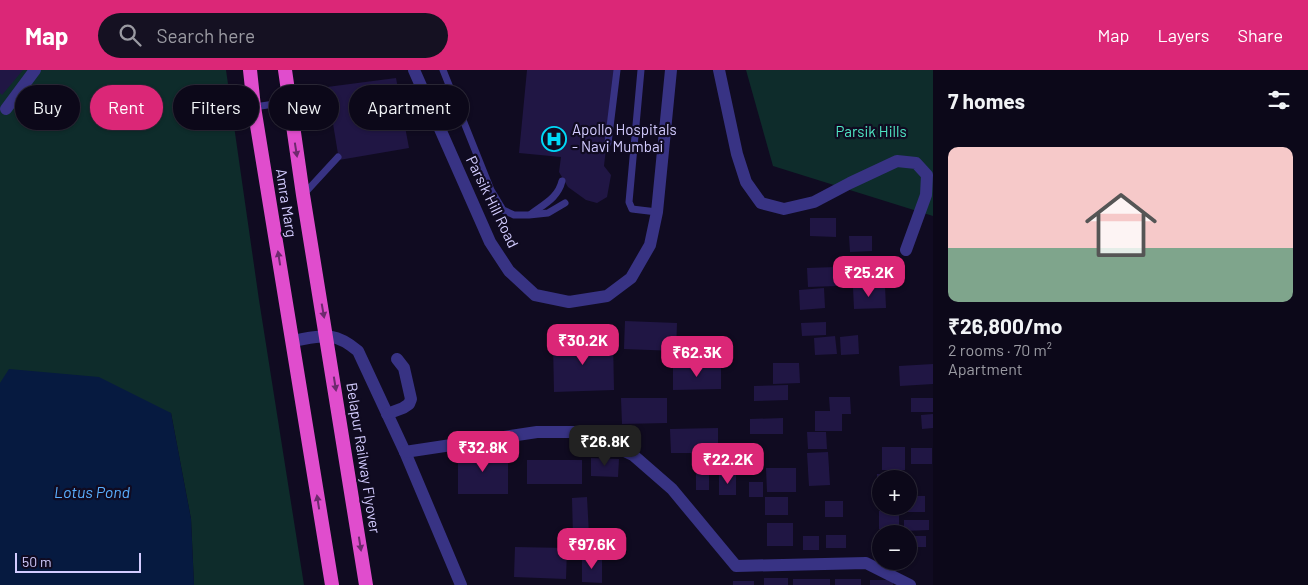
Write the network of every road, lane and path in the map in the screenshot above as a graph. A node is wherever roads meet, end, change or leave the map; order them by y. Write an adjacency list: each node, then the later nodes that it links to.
1 (35, 70): 12 (street)
2 (250, 70): 10 (highway, Amra Marg)
3 (285, 70): 11 (highway, Amra Marg)
4 (414, 70): 20 (street, Parsik Hill Road)
5 (617, 70): 15 (lane)
6 (641, 70): 20 (lane)
7 (671, 70): 20 (street, Parsik Hill Road)
8 (719, 70): 22 (street)
9 (445, 72): 21 (lane)
10 (252, 85)
11 (287, 85)
12 (2, 110)
13 (258, 130): 24 (highway, Amra Marg, one-way to 13)
14 (293, 130): 18 (highway, Amra Marg, one-way to 18)
15 (608, 143)
16 (338, 157): 18 (lane)
17 (562, 181): 21 (lane)
18 (303, 195): 23 (highway, Amra Marg, one-way to 23)
19 (565, 202): 21 (lane)
20 (657, 212)
21 (529, 215)
22 (906, 250)
23 (327, 336): 24 (street); 26 (street); 29 (highway, Belapur Railway Flyover, one-way to 29)
24 (292, 340): 28 (highway, one-way to 24)
25 (397, 359): 26 (street)
26 (387, 414): 27 (street)
27 (405, 452): 30 (street); 31 (street)
28 (332, 585)
29 (366, 585)
30 (461, 585)
31 (910, 585)

